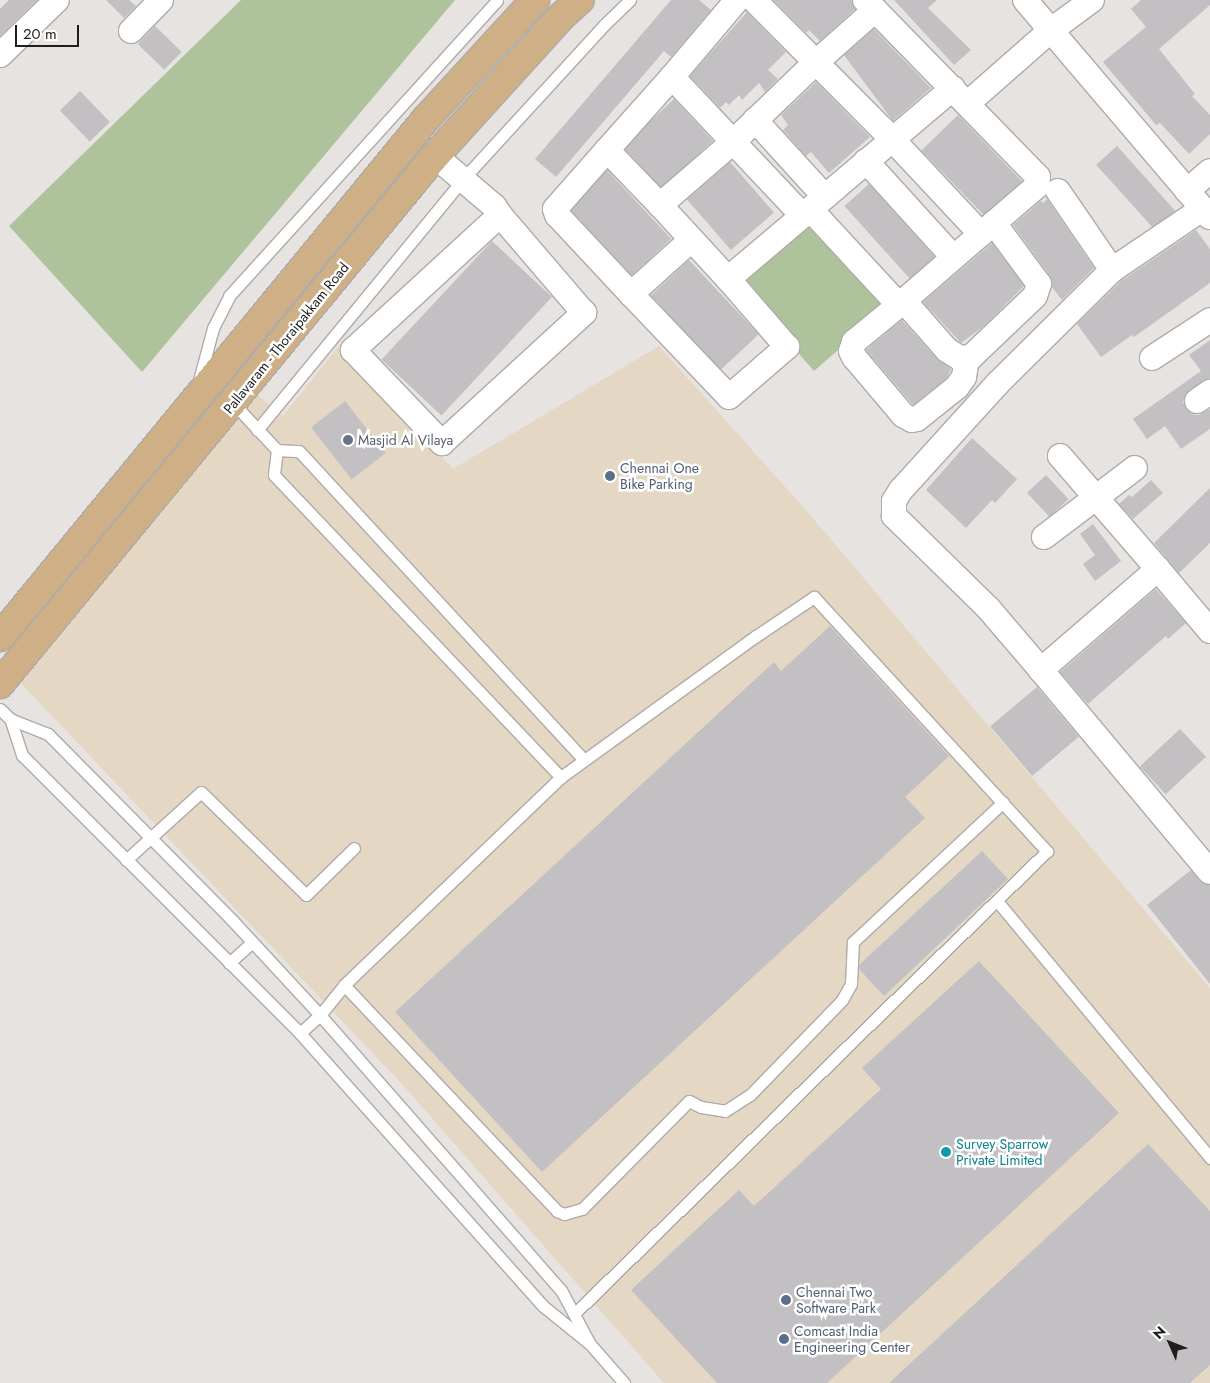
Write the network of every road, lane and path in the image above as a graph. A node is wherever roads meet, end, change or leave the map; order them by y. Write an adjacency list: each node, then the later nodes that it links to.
1 (57, 0): 14 (street)
2 (161, 0): 12 (street)
3 (497, 0): 42 (lane)
4 (535, 0): 42 (main road)
5 (580, 0): 22 (main road, Pallavaram - Thoraipakkam Road)
6 (630, 0): 25 (lane)
7 (737, 0): 16 (street)
8 (754, 0): 15 (street)
9 (1025, 0): 13 (street)
10 (1092, 0): 13 (street)
11 (870, 5): 15 (street); 17 (street)
12 (131, 31)
13 (1050, 31): 17 (street); 27 (street)
14 (0, 55)
15 (815, 63): 18 (street); 19 (street)
16 (672, 77): 20 (street); 21 (street)
17 (965, 96): 19 (street); 32 (street)
18 (755, 120): 20 (street); 29 (street)
19 (892, 139): 23 (street); 32 (street)
20 (734, 141): 28 (street); 29 (street)
21 (608, 150): 28 (street); 37 (street)
22 (436, 156): 25 (street); 43 (main road, Pallavaram - Thoraipakkam Road)
23 (866, 161): 29 (street); 34 (street)
24 (1210, 172): 27 (street)
25 (463, 179): 31 (street); 44 (lane)
26 (1058, 191): 35 (street)
27 (1187, 191): 30 (street)
28 (660, 205): 33 (street)
29 (812, 207): 36 (street); 38 (street)
30 (1206, 213): 35 (street)
31 (500, 214): 31 (street)
32 (988, 229): 34 (street); 40 (street)
33 (691, 240): 36 (street); 37 (street)
34 (953, 257): 38 (street)
35 (1112, 270): 53 (street)
36 (728, 279): 37 (street)
37 (631, 294)
38 (901, 303): 40 (street); 40 (street)
39 (1210, 320): 41 (street)
40 (966, 358)
41 (1152, 358)
42 (194, 400): 52 (main road)
43 (233, 403): 44 (lane); 54 (main road, Pallavaram - Thoraipakkam Road)
44 (256, 430): 45 (lane)
45 (277, 450): 57 (lane); 58 (lane)
46 (1060, 456): 48 (street)
47 (1135, 468): 48 (street)
48 (1097, 497): 49 (street); 50 (street)
49 (1044, 537)
50 (1158, 569): 51 (street); 53 (street)
51 (1210, 631)
52 (0, 637)
53 (1041, 670): 63 (street)
54 (0, 684)
55 (0, 709): 56 (lane)
56 (10, 719): 60 (lane); 62 (lane)
57 (584, 760): 58 (lane); 59 (lane)
58 (560, 777): 67 (lane)
59 (1003, 802): 64 (lane); 67 (lane)
60 (152, 837): 61 (lane); 62 (lane); 65 (lane)
61 (354, 848)
62 (126, 860): 66 (lane)
63 (1210, 872)
64 (997, 901): 70 (lane); 71 (lane)
65 (252, 942): 66 (lane); 68 (lane)
66 (229, 963): 69 (lane)
67 (344, 985): 68 (lane)
68 (320, 1015): 69 (lane); 71 (lane)
69 (300, 1033): 72 (lane)
70 (1210, 1158)
71 (574, 1314): 72 (lane)
72 (590, 1344): 73 (lane)
73 (624, 1383)

